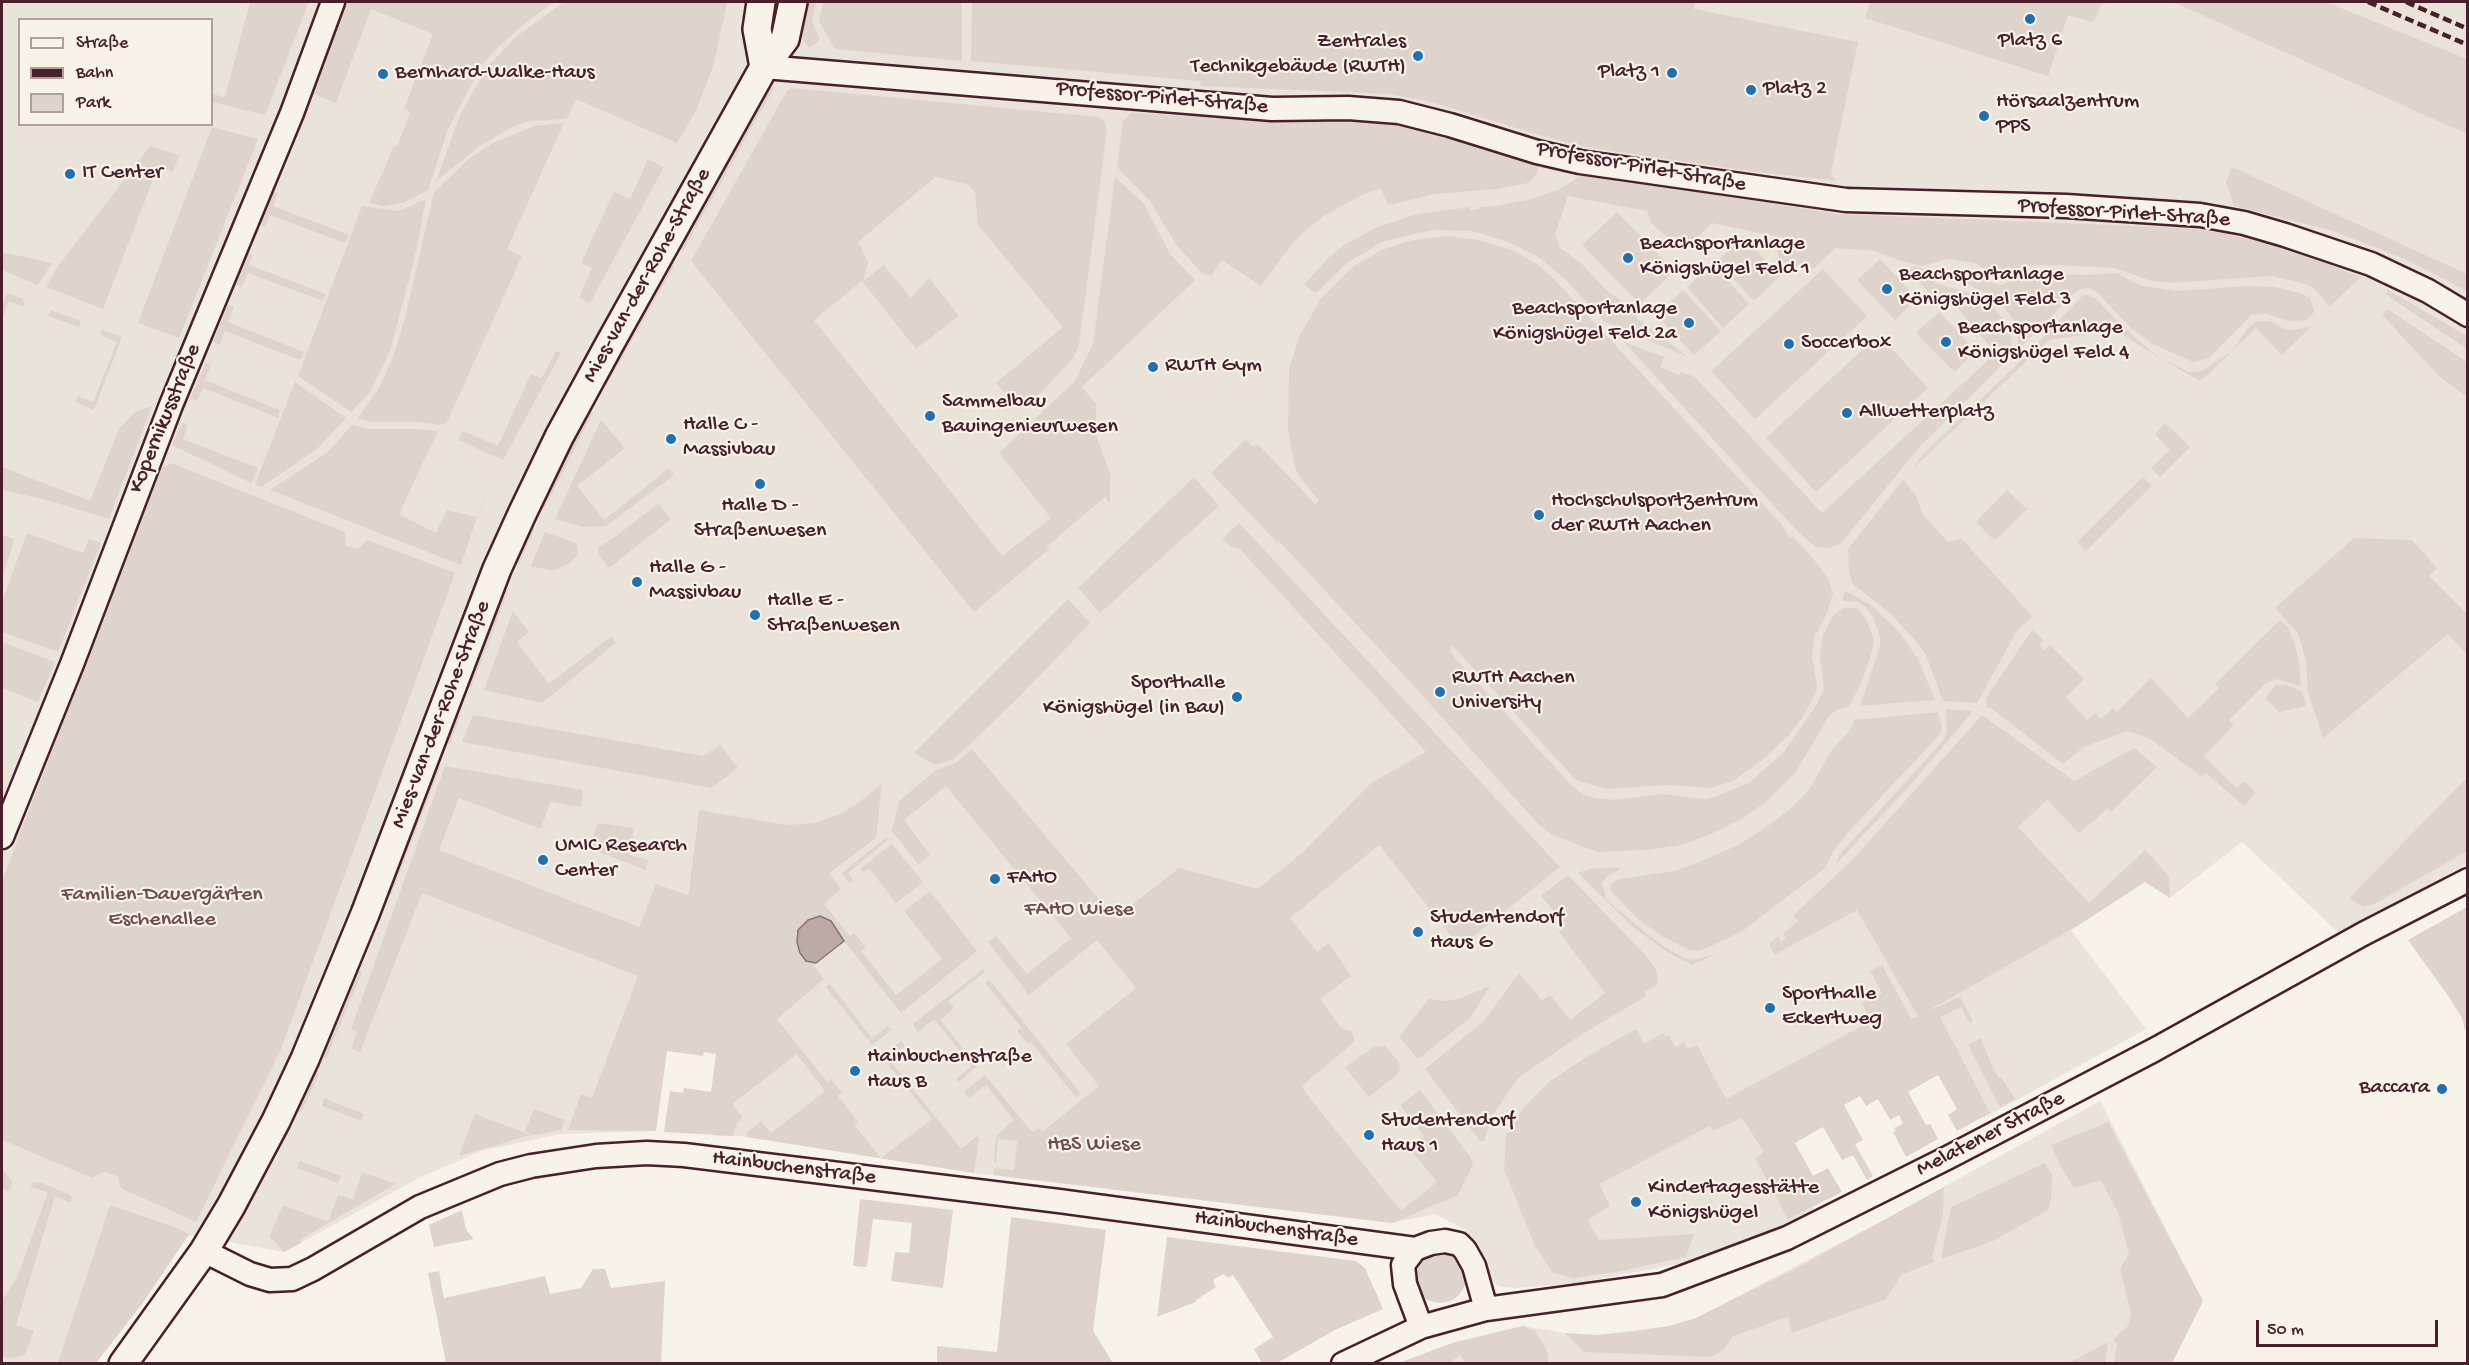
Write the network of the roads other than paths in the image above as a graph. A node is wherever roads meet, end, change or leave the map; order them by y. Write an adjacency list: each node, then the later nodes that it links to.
1 (333, 2): 6 (street, Kopernikusstraße)
2 (761, 2): 4 (street)
3 (793, 2): 4 (street, Mies-van-der-Rohe-Straße)
4 (764, 67): 5 (street, Professor-Pirlet-Straße); 9 (street, Mies-van-der-Rohe-Straße)
5 (2468, 315)
6 (2, 837)
7 (2468, 880): 10 (street, Melatener Straße)
8 (1414, 1249): 9 (street, Hainbuchenstraße); 10 (street); 11 (street)
9 (204, 1251): 12 (street, Mies-van-der-Rohe-Straße)
10 (1486, 1309): 11 (street, Melatener Straße)
11 (1421, 1326): 13 (street, Melatener Straße)
12 (123, 1364)
13 (1343, 1364)

